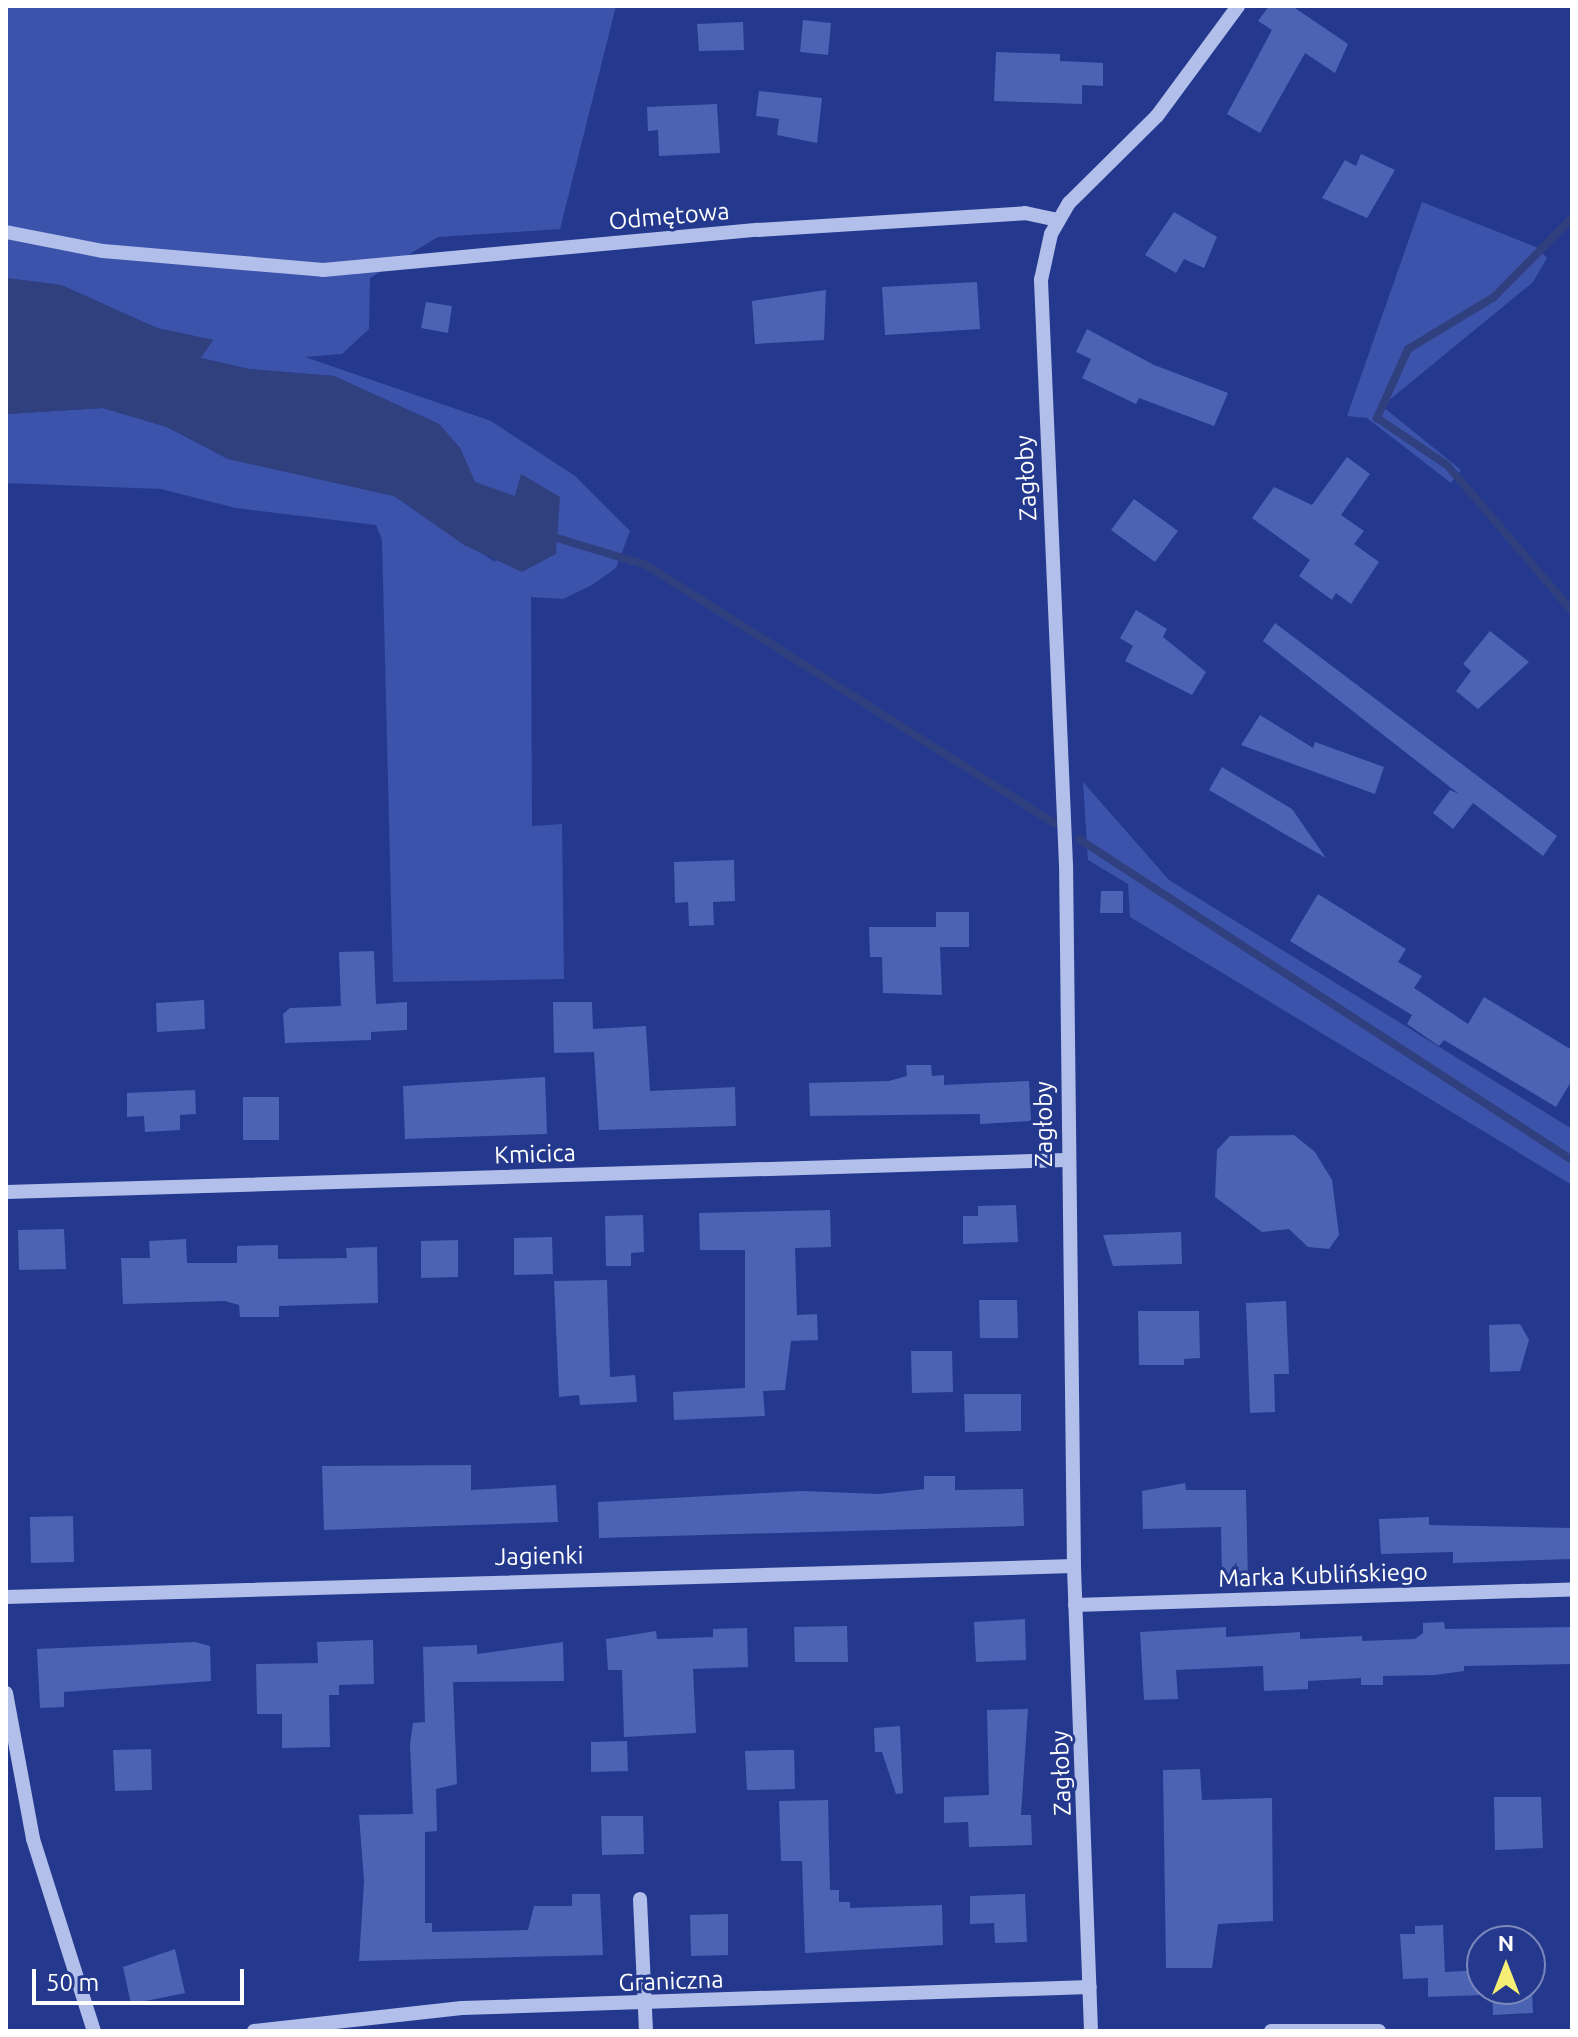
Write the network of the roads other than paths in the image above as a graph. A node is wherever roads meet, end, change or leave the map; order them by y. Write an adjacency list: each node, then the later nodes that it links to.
1 (1238, 6): 2 (street)
2 (1058, 220): 3 (street, Odmętowa); 4 (street, Zagłoby)
3 (6, 232)
4 (1066, 1160): 5 (street, Kmicica); 6 (street, Zagłoby)
5 (6, 1192)
6 (1074, 1566): 8 (street, Jagienki); 9 (street, Zagłoby)
7 (1572, 1589): 9 (street, Marka Kublińskiego)
8 (6, 1597)
9 (1075, 1605): 12 (street, Zagłoby)
10 (6, 1693): 14 (street)
11 (640, 1899): 13 (street)
12 (1090, 1987): 13 (street, Graniczna); 17 (street, Zagłoby)
13 (646, 2004): 15 (street, Graniczna); 16 (street)
14 (94, 2031)
15 (254, 2031)
16 (646, 2031)
17 (1091, 2031)
18 (1271, 2031): 19 (street)
19 (1379, 2031)

